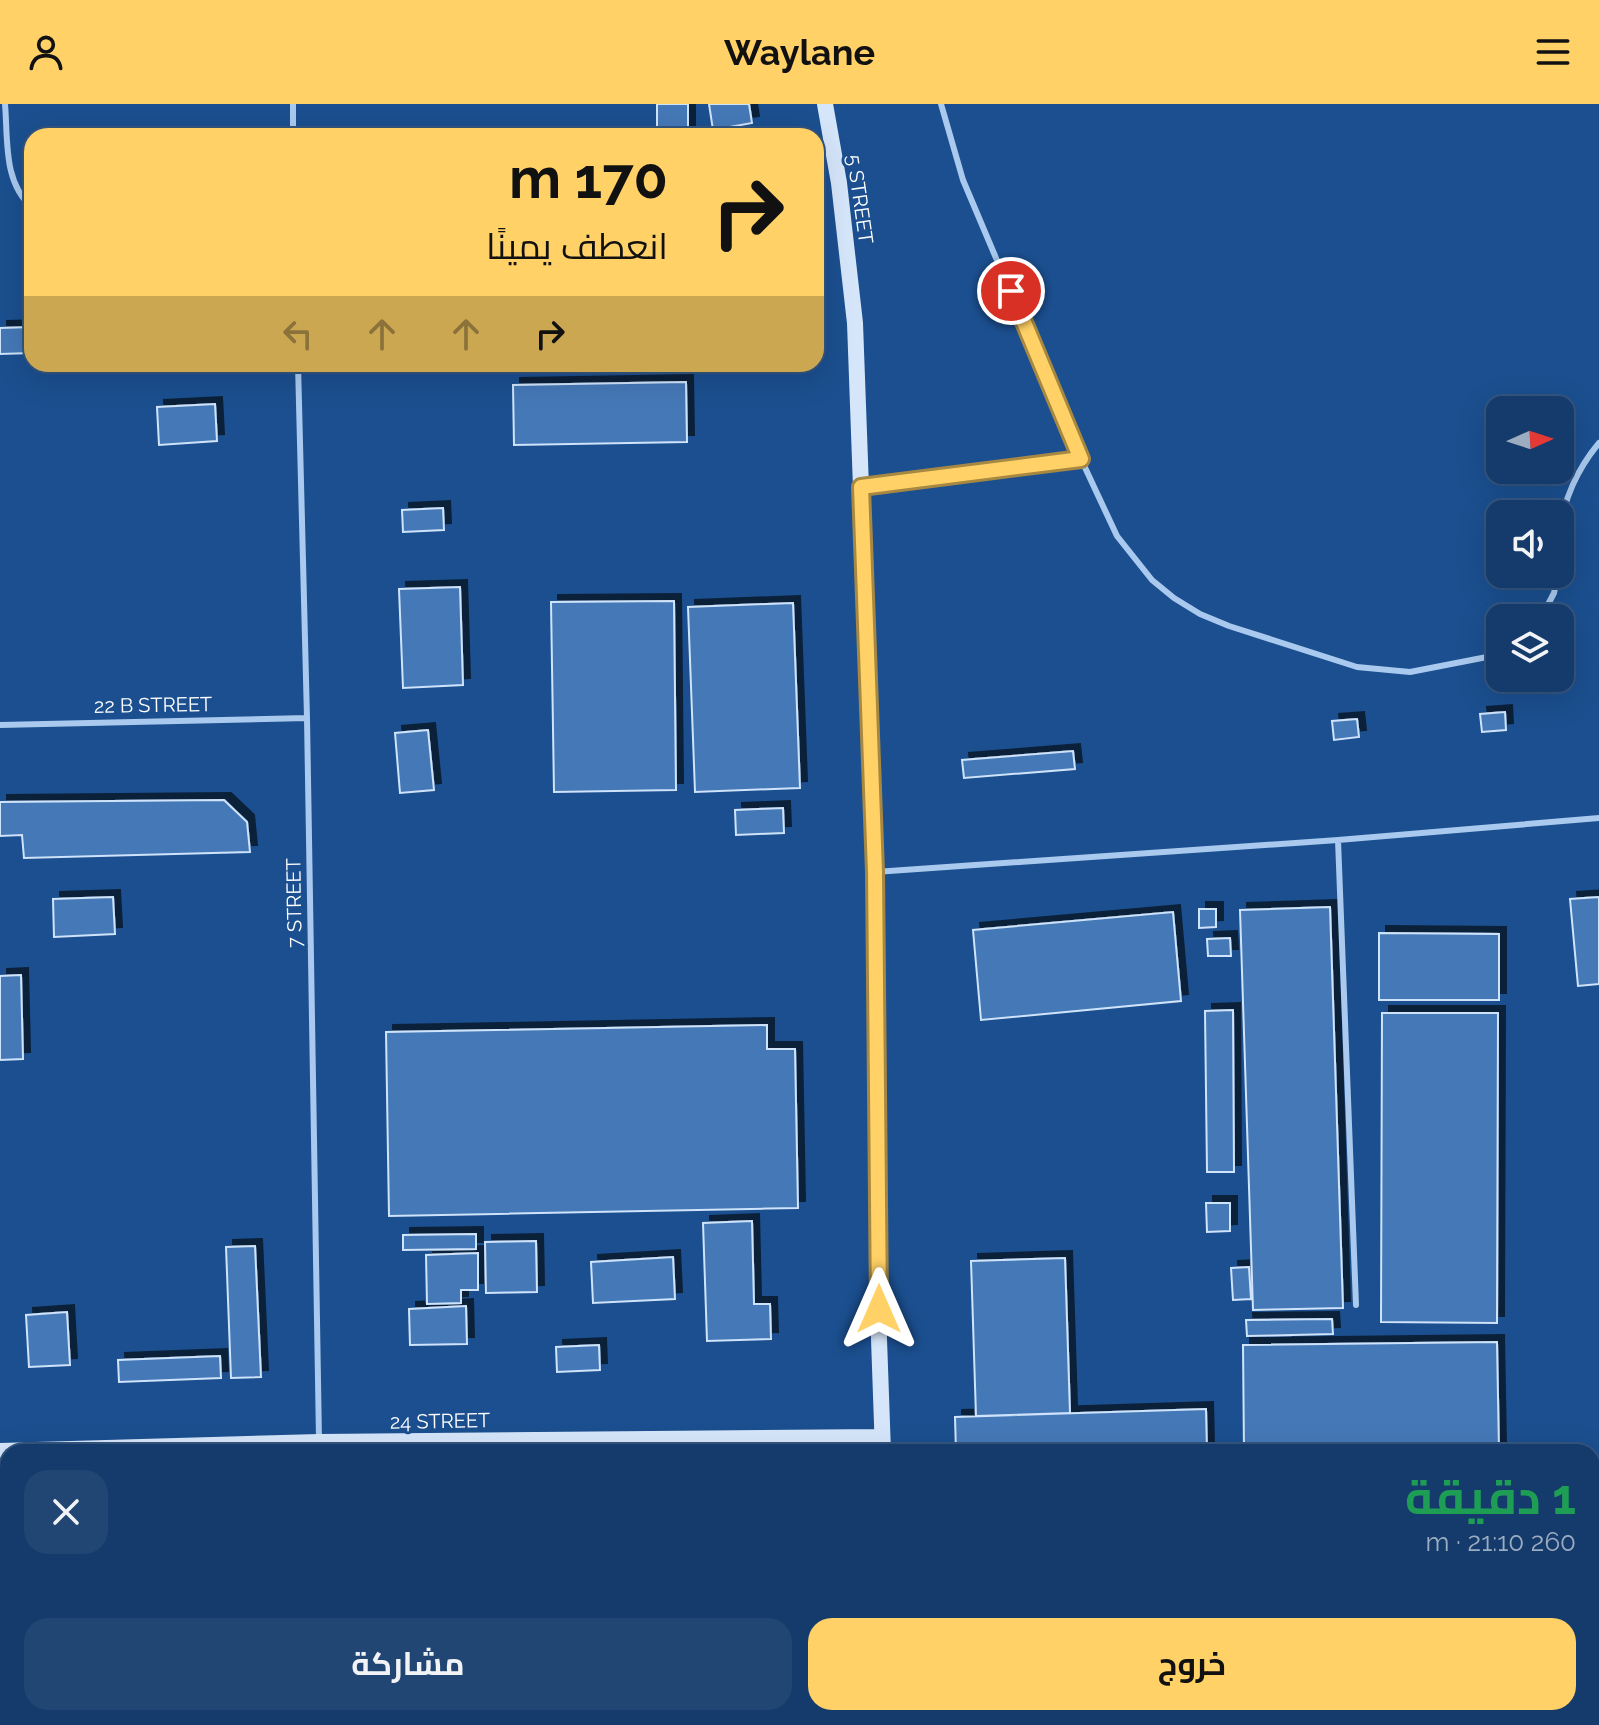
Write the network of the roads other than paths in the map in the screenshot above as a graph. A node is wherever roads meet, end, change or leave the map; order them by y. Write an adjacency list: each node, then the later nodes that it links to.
1 (5, 104): 6 (lane)
2 (293, 104): 5 (lane)
3 (825, 104): 10 (street, 5 STREET)
4 (941, 104): 9 (lane)
5 (293, 128)
6 (24, 198)
7 (298, 372): 13 (lane, 7 STREET)
8 (1599, 443): 11 (lane)
9 (1081, 459): 10 (lane); 12 (lane)
10 (861, 487): 17 (street, 5 STREET)
11 (1567, 500)
12 (1486, 657)
13 (307, 718): 14 (lane, 22 B STREET); 19 (lane, 7 STREET)
14 (0, 725)
15 (1599, 818): 16 (lane)
16 (1338, 840): 17 (lane); 18 (lane)
17 (875, 872): 21 (street, 5 STREET)
18 (1356, 1305)
19 (319, 1442): 20 (street, 24 STREET); 21 (street, 24 STREET)
20 (248, 1444)
21 (882, 1444)

